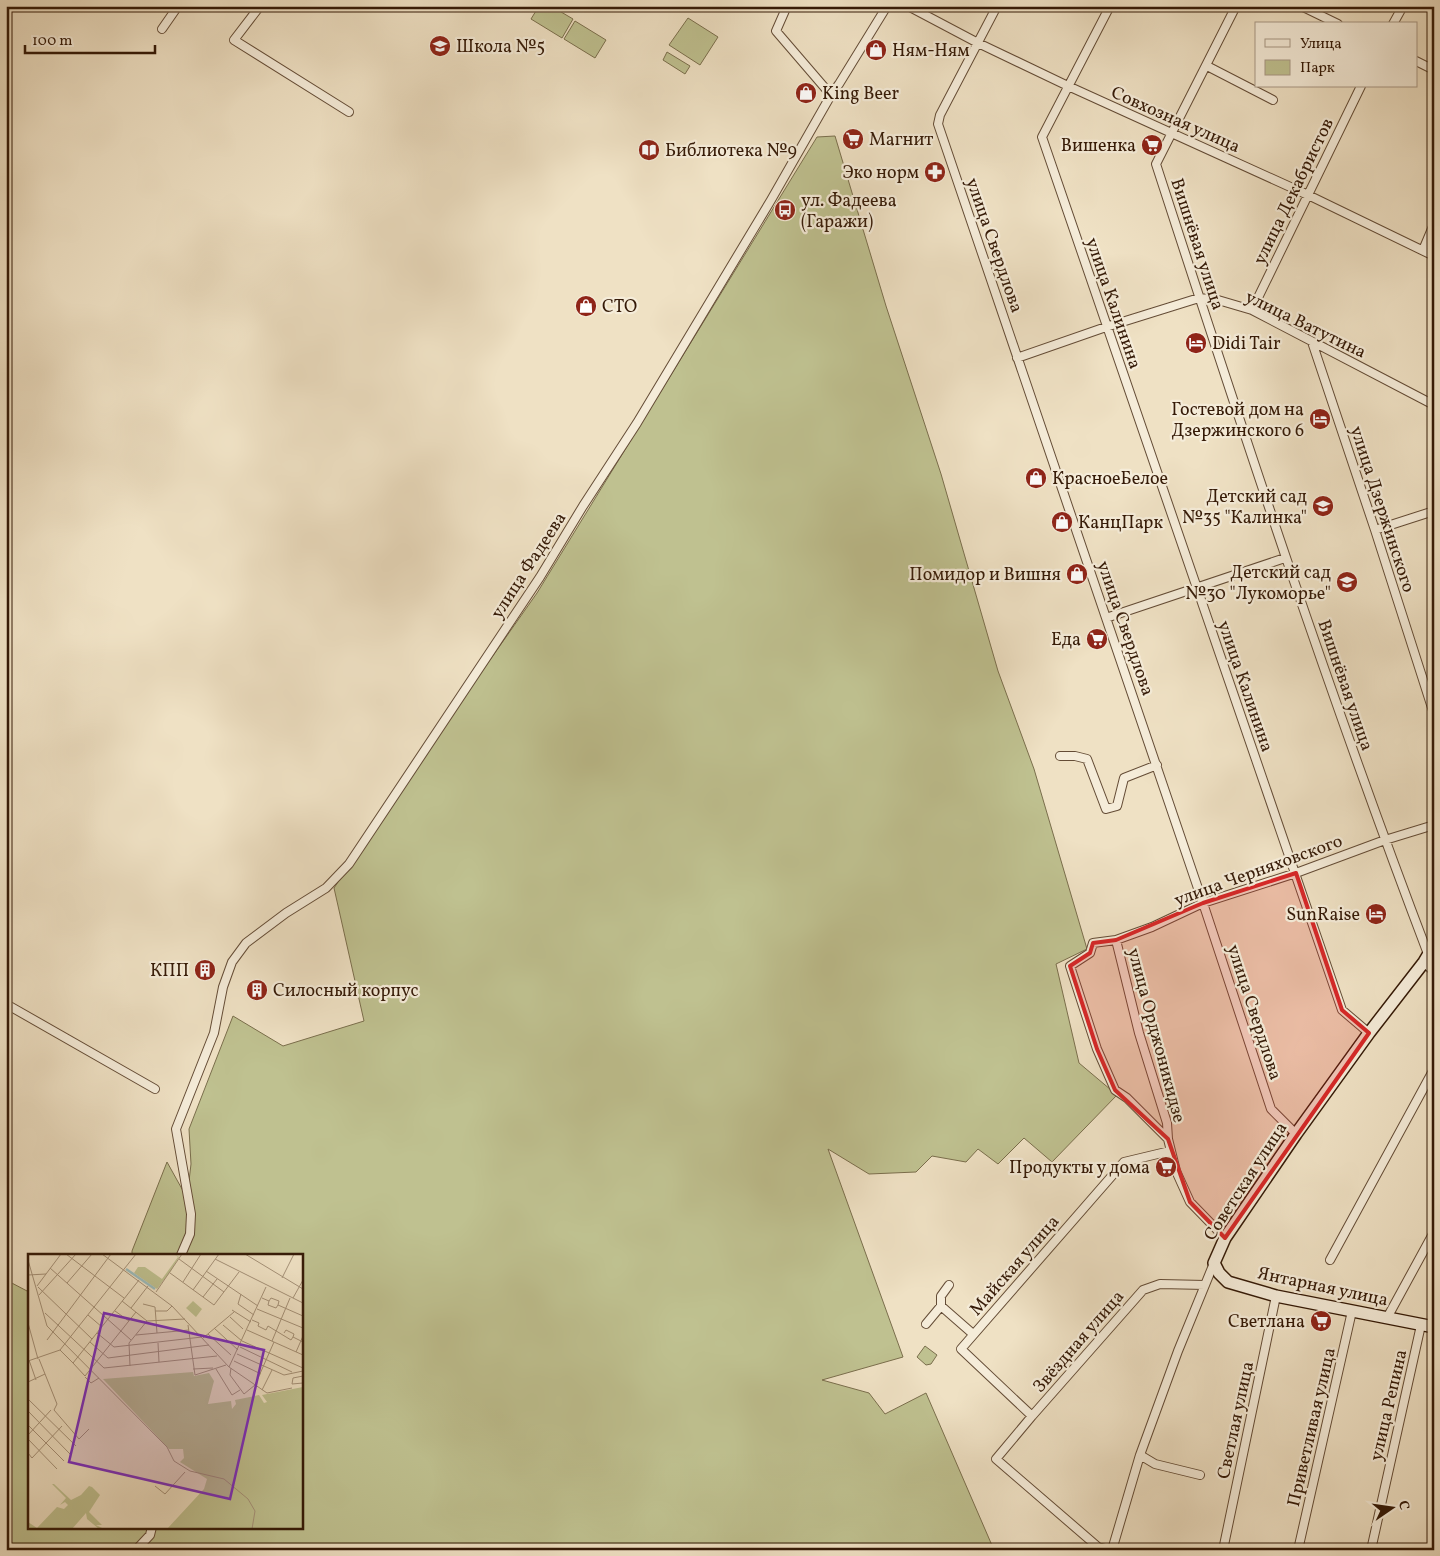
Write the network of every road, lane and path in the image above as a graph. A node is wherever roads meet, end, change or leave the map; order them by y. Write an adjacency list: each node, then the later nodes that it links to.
1 (178, 6): 14 (street)
2 (260, 6): 23 (street)
3 (787, 6): 21 (street)
4 (886, 6): 21 (street)
5 (908, 6): 15 (street, Совхозная улица)
6 (997, 6): 15 (street)
7 (1110, 6): 19 (street, улица Калинина)
8 (1236, 6): 17 (street, Вишнёвая улица)
9 (1301, 6): 11 (street)
10 (1403, 6): 13 (street)
11 (1312, 8): 12 (street)
12 (1335, 22)
13 (1395, 22)
14 (162, 29)
15 (978, 43): 19 (street, Совхозная улица); 33 (street, улица Свердлова)
16 (1418, 62): 18 (street)
17 (1207, 66): 22 (street); 24 (street, Вишнёвая улица)
18 (1434, 70)
19 (1068, 86): 24 (street, Совхозная улица); 31 (street, улица Калинина)
20 (1360, 88): 25 (street, улица Декабристов)
21 (830, 95): 60 (street, улица Фадеева)
22 (1273, 100)
23 (349, 112)
24 (1172, 134): 25 (street, Совхозная улица); 29 (street, Вишнёвая улица)
25 (1308, 195): 27 (street, Совхозная улица); 30 (street, улица Декабристов)
26 (1434, 224): 27 (street)
27 (1423, 250): 28 (street, Совхозная улица)
28 (1434, 256)
29 (1199, 298): 30 (street, улица Ватутина); 31 (street, улица Ватутина); 37 (street, Вишнёвая улица)
30 (1252, 310): 32 (street, улица Ватутина)
31 (1106, 327): 33 (street, улица Ватутина); 38 (street, улица Калинина)
32 (1312, 342): 34 (street, улица Ватутина); 36 (street, улица Дзержинского)
33 (1017, 358): 39 (street, улица Свердлова)
34 (1434, 405)
35 (1434, 510): 36 (street)
36 (1375, 530): 40 (street, улица Дзержинского)
37 (1286, 558): 38 (street); 44 (street, Вишнёвая улица)
38 (1196, 588): 39 (street); 45 (street, улица Калинина)
39 (1106, 618): 42 (street, улица Свердлова)
40 (1434, 714)
41 (1060, 756): 42 (street)
42 (1156, 765): 46 (street, улица Свердлова)
43 (1434, 826): 44 (street, улица Черняховского)
44 (1385, 840): 45 (street, улица Черняховского); 49 (street, Вишнёвая улица)
45 (1296, 873): 46 (street, улица Черняховского); 52 (street, улица Калинина)
46 (1203, 902): 47 (street, улица Черняховского); 55 (street, улица Свердлова)
47 (1116, 940): 48 (street, улица Черняховского); 56 (street, улица Орджоникидзе)
48 (1092, 943): 56 (street, улица Орджоникидзе)
49 (1429, 954): 50 (street); 52 (street, Советская улица)
50 (1434, 972)
51 (6, 1004): 54 (street)
52 (1369, 1034): 55 (street, Советская улица)
53 (1434, 1069): 61 (street)
54 (155, 1089)
55 (1296, 1134): 59 (street, Советская улица)
56 (1168, 1138): 57 (street, улица Орджоникидзе)
57 (1170, 1151): 59 (street, улица Орджоникидзе); 72 (street, Майская улица)
58 (1434, 1232): 68 (street)
59 (1225, 1238): 62 (street, Советская улица)
60 (181, 1254)
61 (1330, 1260)
62 (1214, 1263): 64 (street, Советская улица); 65 (street, Янтарная улица)
63 (949, 1285): 66 (street)
64 (1205, 1285): 73 (street, Звёздная улица); 74 (street, Советская улица)
65 (1276, 1296): 67 (street, Янтарная улица); 79 (street, Светлая улица)
66 (941, 1306): 69 (street); 72 (street)
67 (1352, 1311): 68 (street, Янтарная улица); 80 (street, Приветливая улица)
68 (1387, 1318): 70 (street, Янтарная улица)
69 (926, 1324)
70 (1421, 1325): 71 (street, Янтарная улица); 81 (street, улица Репина)
71 (1434, 1327)
72 (973, 1334): 73 (street, Майская улица)
73 (1032, 1416): 78 (street, Звёздная улица)
74 (1140, 1455): 75 (street); 78 (street, Советская улица)
75 (1200, 1475)
76 (152, 1528): 77 (street)
77 (136, 1550)
78 (1111, 1550)
79 (1224, 1550)
80 (1298, 1550)
81 (1371, 1550)

